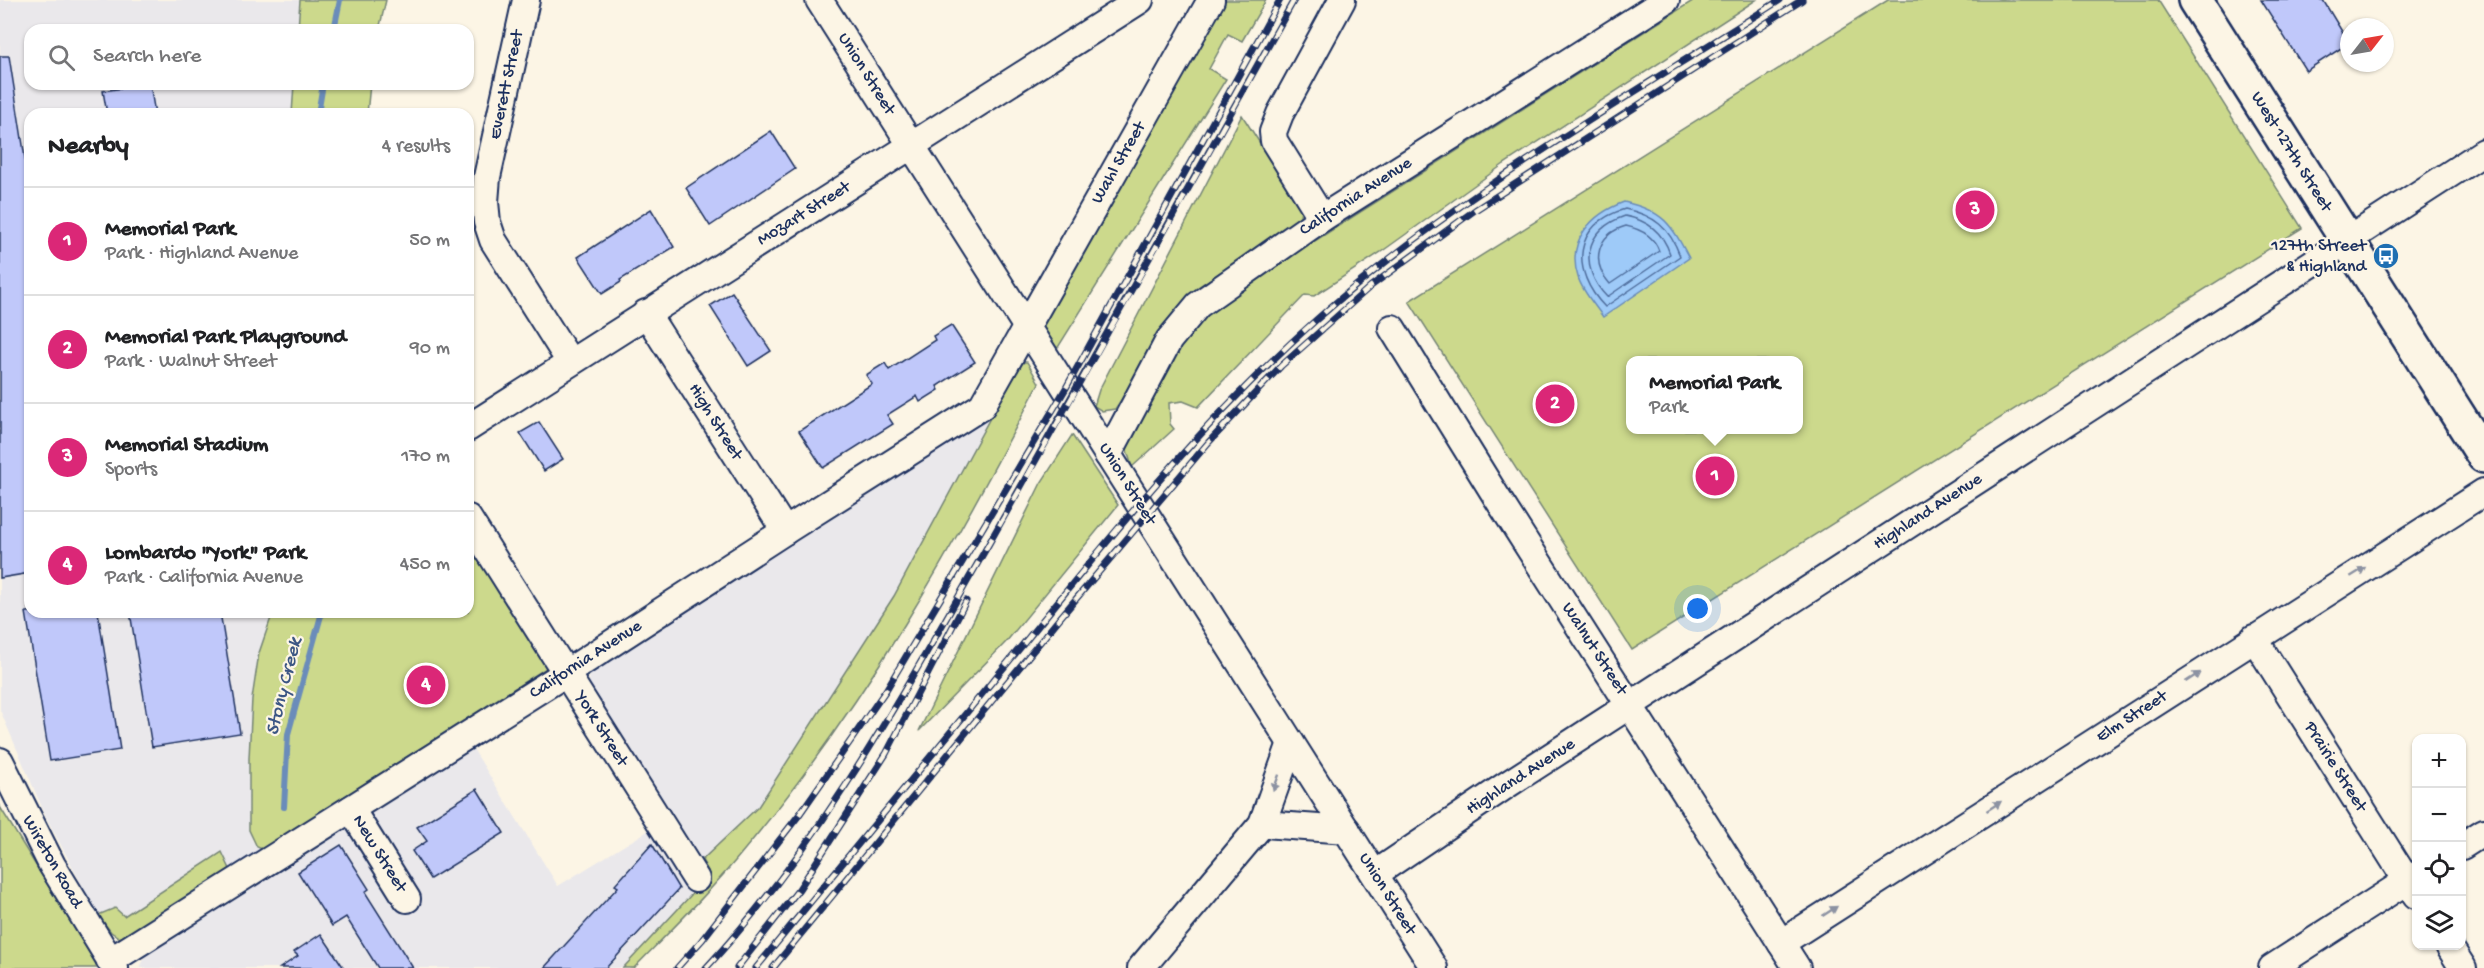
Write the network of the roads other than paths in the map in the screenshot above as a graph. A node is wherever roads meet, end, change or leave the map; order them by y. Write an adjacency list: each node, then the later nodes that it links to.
1 (526, 0): 15 (street, Everett Street)
2 (819, 0): 8 (street, Union Street)
3 (1140, 0): 8 (street, Mozart Street)
4 (1211, 0): 13 (street, Wahl Street)
5 (1342, 0): 10 (street)
6 (1666, 0): 10 (street, California Avenue)
7 (2199, 2): 11 (main road, West 127th Street)
8 (912, 146): 12 (street, Mozart Street); 13 (street, Union Street)
9 (2484, 152): 11 (street, Highland Avenue)
10 (1322, 218): 17 (street, California Avenue)
11 (2347, 240): 18 (main road, West 127th Street); 24 (street, Highland Avenue)
12 (646, 313): 15 (street, Mozart Street); 21 (street, High Street)
13 (1026, 325): 17 (street, Union Street); 21 (street, California Avenue)
14 (1392, 328): 24 (street, Walnut Street)
15 (570, 362): 16 (street, Mozart Street)
16 (474, 424)
17 (1108, 455): 25 (street, Union Street)
18 (2484, 456)
19 (2484, 492): 22 (street, Elm Street, one-way to 19)
20 (474, 527): 23 (street, York Street)
21 (784, 531): 23 (street, California Avenue)
22 (2254, 638): 34 (street, Prairie Street); 37 (street, Elm Street, one-way to 22)
23 (566, 673): 27 (street, California Avenue); 33 (street, York Street)
24 (1630, 706): 32 (street, Highland Avenue); 37 (street, Walnut Street)
25 (1291, 743): 28 (street, one-way to 28); 29 (street, Union Street)
26 (0, 761): 39 (street, Wireton Road)
27 (351, 809): 36 (street, New Street); 39 (street, California Avenue)
28 (1262, 824): 29 (street); 40 (street)
29 (1347, 830): 32 (street, Union Street)
30 (2484, 832): 31 (street)
31 (2466, 843)
32 (1375, 874): 41 (street, Union Street)
33 (696, 879)
34 (2412, 882)
35 (2412, 885): 43 (street)
36 (408, 899)
37 (1781, 943): 42 (street, Walnut Street)
38 (2452, 950): 44 (street)
39 (112, 964)
40 (1141, 968)
41 (1434, 968)
42 (1797, 968)
43 (2272, 968)
44 (2463, 968)

